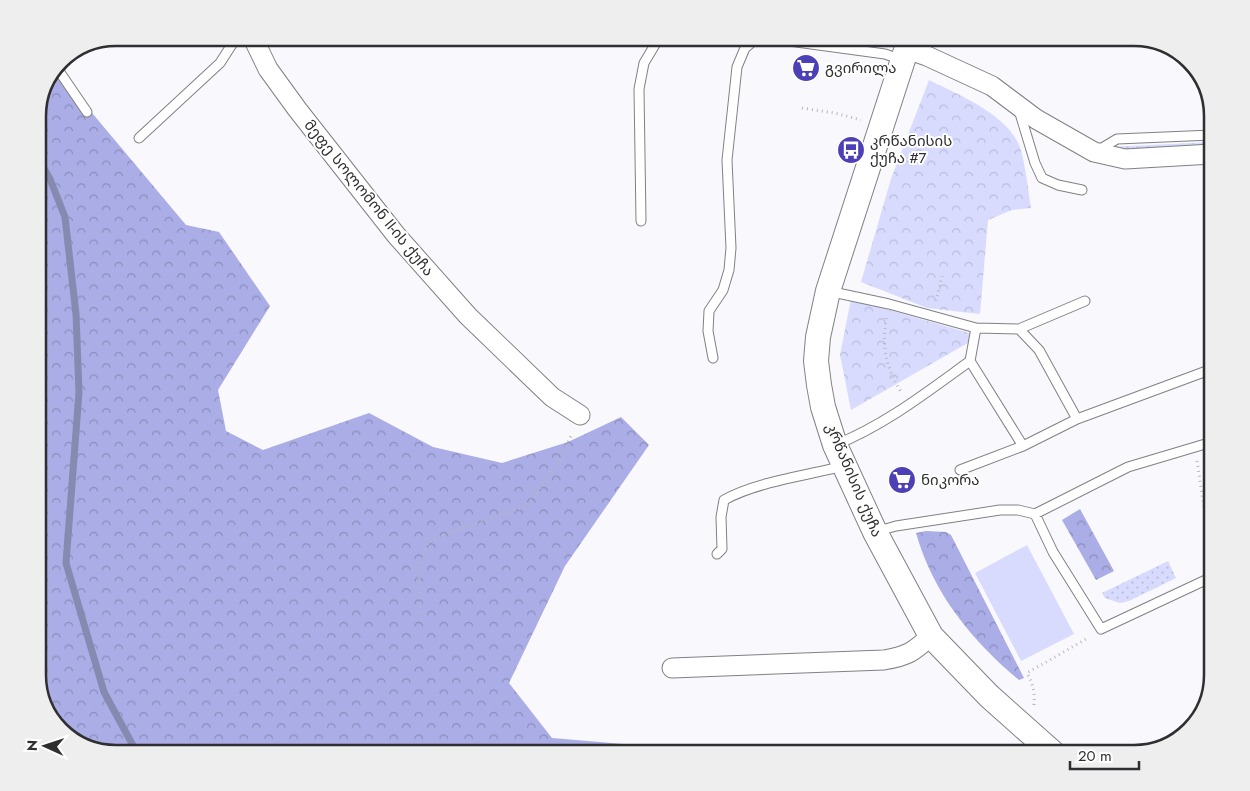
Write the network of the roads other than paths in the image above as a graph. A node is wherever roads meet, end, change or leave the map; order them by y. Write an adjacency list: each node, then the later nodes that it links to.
1 (231, 46): 11 (lane)
2 (257, 46): 23 (street, მეფე სოლომონ II-ის ქუჩა)
3 (654, 46): 15 (lane)
4 (747, 46): 20 (lane)
5 (826, 46): 6 (lane)
6 (907, 49): 8 (street); 16 (street, კრწანისის ქუჩა)
7 (61, 74): 9 (lane)
8 (1017, 105): 12 (street); 14 (lane)
9 (87, 112)
10 (1204, 135): 12 (lane)
11 (139, 138)
12 (1094, 152): 13 (street)
13 (1204, 154)
14 (1082, 190)
15 (640, 221)
16 (828, 291): 18 (lane); 27 (street, კრწანისის ქუჩა)
17 (1084, 300): 19 (lane)
18 (976, 328): 19 (lane); 21 (lane)
19 (1019, 329): 24 (lane)
20 (713, 358)
21 (970, 361): 26 (lane); 27 (lane)
22 (1204, 372): 24 (lane)
23 (580, 415)
24 (1077, 419): 26 (lane)
25 (1204, 445): 29 (lane)
26 (1023, 446): 28 (lane)
27 (840, 455): 30 (street, კრწანისის ქუჩა); 31 (lane)
28 (960, 470)
29 (1035, 514): 30 (lane); 32 (lane)
30 (875, 532): 33 (street, კრწანისის ქუჩა)
31 (717, 554)
32 (1204, 581)
33 (931, 636): 34 (street); 35 (street, კრწანისის ქუჩა)
34 (672, 668)
35 (1043, 745)

